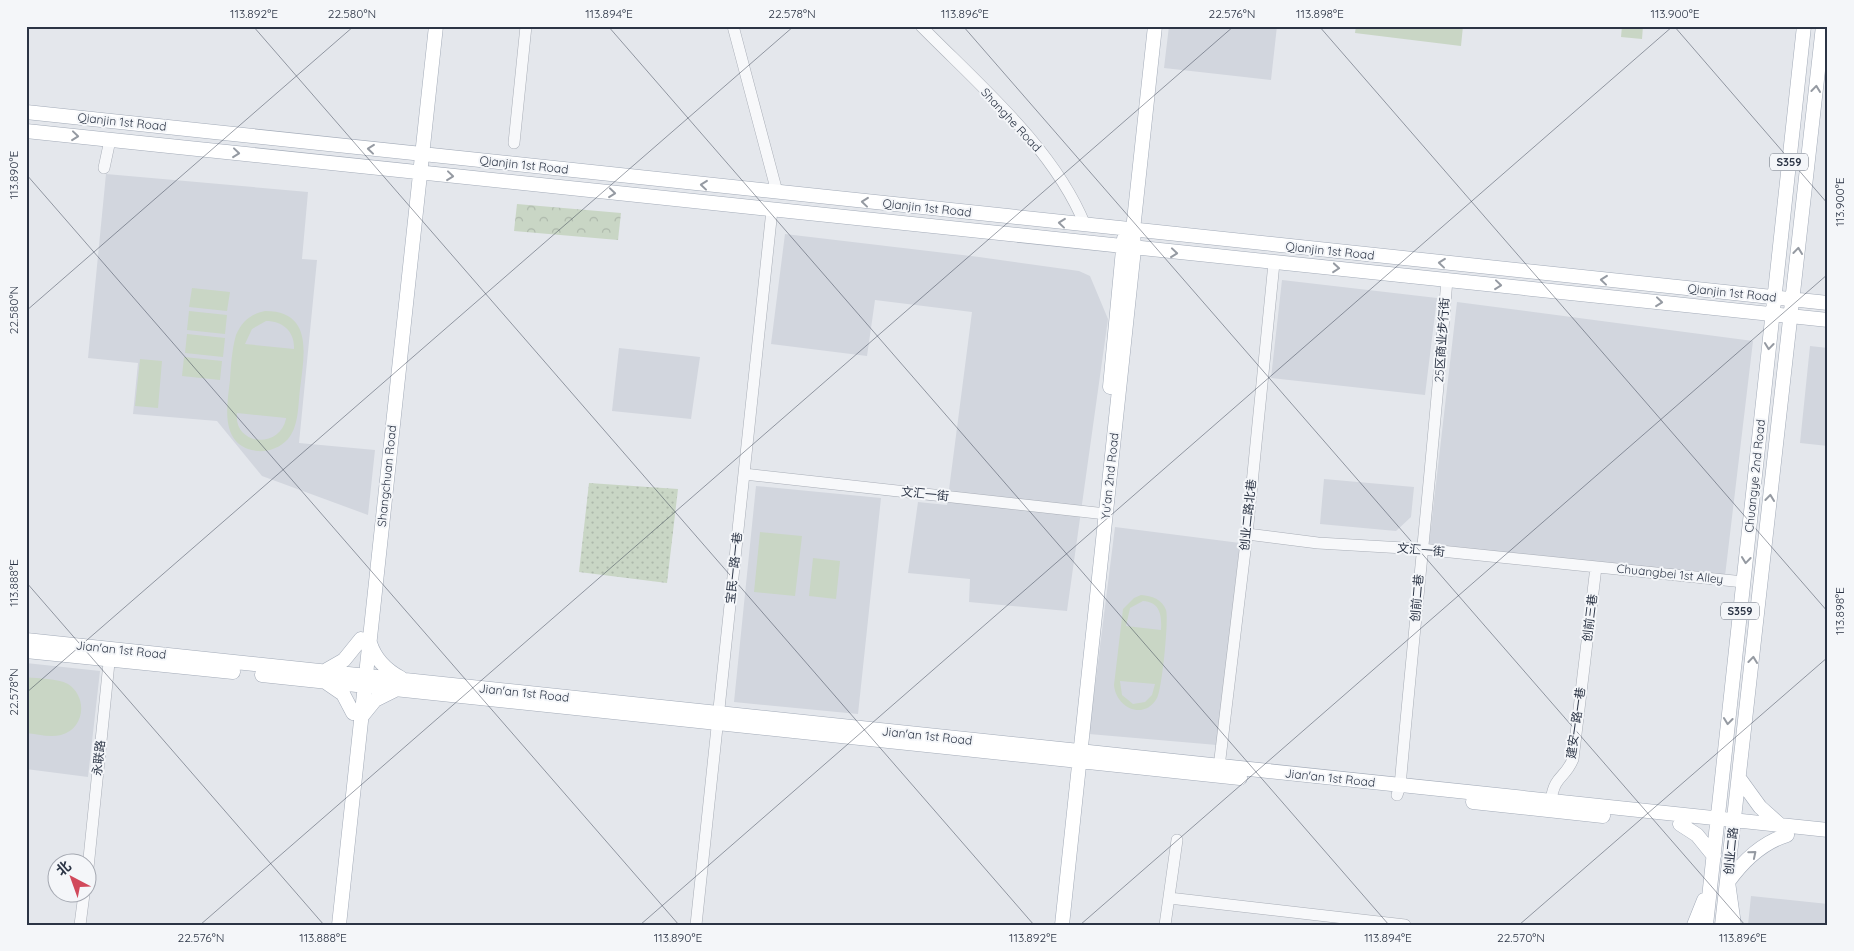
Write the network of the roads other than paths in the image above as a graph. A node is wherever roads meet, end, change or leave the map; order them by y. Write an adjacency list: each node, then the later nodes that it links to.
1 (427, 26): 14 (main road, Shangchuan Road)
2 (436, 26): 14 (main road, Shangchuan Road)
3 (526, 26): 13 (street)
4 (733, 26): 17 (street)
5 (921, 26): 19 (street, Shanghe Road)
6 (1146, 26): 20 (main road, Yu'an 2nd Road)
7 (1155, 26): 20 (main road, Yu'an 2nd Road)
8 (1804, 26): 26 (main road, Chuangye 2nd Road / S359)
9 (1823, 26): 27 (main road, S359, one-way to 9)
10 (26, 112): 14 (main road, Qianjin 1st Road, one-way to 10)
11 (26, 131): 12 (main road, Qianjin 1st Road, one-way to 12)
12 (110, 140): 15 (street); 16 (main road, Qianjin 1st Road, one-way to 16)
13 (514, 143)
14 (418, 154): 16 (main road, Shangchuan Road); 17 (main road, Qianjin 1st Road, one-way to 14)
15 (104, 168)
16 (416, 172): 18 (main road, Qianjin 1st Road, one-way to 18); 40 (main road, Shangchuan Road)
17 (777, 192): 19 (main road, Qianjin 1st Road, one-way to 17)
18 (772, 210): 22 (main road, Qianjin 1st Road); 33 (street, 宝民一路一巷)
19 (1085, 225): 20 (main road, Qianjin 1st Road)
20 (1128, 230): 21 (main road, Qianjin 1st Road); 22 (main road, Yu'an 2nd Road)
21 (1258, 244): 23 (main road); 26 (main road, Qianjin 1st Road, one-way to 21)
22 (1129, 248): 23 (main road, Qianjin 1st Road, one-way to 23); 34 (main road, Yu'an 2nd Road)
23 (1256, 261): 24 (main road, Qianjin 1st Road)
24 (1274, 263): 25 (main road, Qianjin 1st Road, one-way to 25); 35 (street, 创业二路北巷)
25 (1447, 279): 29 (main road, Qianjin 1st Road, one-way to 29); 32 (street, 25区商业步行街)
26 (1774, 297): 27 (main road, Qianjin 1st Road); 29 (main road, Chuangye 2nd Road / S359)
27 (1792, 299): 28 (main road, Qianjin 1st Road); 30 (main road, S359)
28 (1828, 303)
29 (1773, 315): 30 (main road, Qianjin 1st Road); 38 (main road, Chuangye 2nd Road / S359, one-way to 38)
30 (1791, 316): 31 (main road, Qianjin 1st Road); 51 (main road, Chuangye 2nd Road / S359, one-way to 30)
31 (1828, 320)
32 (1437, 400): 36 (street, 创前二巷)
33 (744, 474): 34 (street, 文汇一街); 48 (street, 宝民一路一巷)
34 (1101, 514): 49 (main road, Yu'an 2nd Road)
35 (1247, 534): 36 (street, 文汇一街); 50 (street, 创业二路北巷)
36 (1421, 549): 37 (street, 文汇一街); 53 (street, 创前二巷)
37 (1596, 567): 38 (street, Chuangbei 1st Alley); 43 (street, 创前三巷)
38 (1744, 582): 52 (main road, Chuangye 2nd Road / S359, one-way to 52)
39 (26, 640): 42 (main road, Jian'an 1st Road)
40 (365, 640): 44 (main road); 45 (main road, Shangchuan Road); 46 (main road)
41 (26, 651): 42 (main road, Jian'an 1st Road)
42 (110, 654): 44 (main road, Jian'an 1st Road); 62 (street, 永联路)
43 (1584, 670): 54 (street, 建安一路一巷)
44 (323, 677): 45 (main road, Jian'an 1st Road); 47 (main road)
45 (361, 681): 46 (main road, Jian'an 1st Road); 47 (main road, Shangchuan Road)
46 (402, 685): 47 (main road); 48 (main road, Jian'an 1st Road)
47 (357, 715): 69 (main road, Shangchuan Road); 70 (main road, Shangchuan Road)
48 (718, 719): 49 (main road, Jian'an 1st Road); 71 (street, 宝民一路一巷)
49 (1076, 756): 50 (main road, Jian'an 1st Road); 53 (main road, Jian'an 1st Road); 72 (main road, Yu'an 2nd Road); 73 (main road, Yu'an 2nd Road)
50 (1220, 767): 53 (main road, Jian'an 1st Road)
51 (1739, 778): 57 (main road, 创业二路 / S359); 58 (main road)
52 (1721, 785): 55 (main road); 56 (main road, Chuangye 2nd Road / S359)
53 (1399, 790): 54 (main road, Jian'an 1st Road); 55 (main road, Jian'an 1st Road)
54 (1551, 800): 55 (main road, Jian'an 1st Road)
55 (1684, 820): 56 (main road, Jian'an 1st Road); 63 (main road)
56 (1717, 823): 57 (main road, Jian'an 1st Road); 63 (main road, Chuangye 2nd Road / S359)
57 (1734, 825): 58 (main road, Jian'an 1st Road); 65 (main road, 创业二路 / S359)
58 (1784, 830): 59 (main road, Jian'an 1st Road); 60 (main road, Jian'an 1st Road); 65 (main road, one-way to 58)
59 (1828, 830)
60 (1828, 839)
61 (1177, 840): 66 (street)
62 (89, 854)
63 (1714, 856): 64 (main road, Chuangye 2nd Road / S359)
64 (1711, 880): 76 (main road); 77 (main road, Chuangye 2nd Road / S359)
65 (1728, 882): 78 (main road, 创业二路 / S359); 79 (main road)
66 (1169, 898): 74 (street); 75 (street)
67 (83, 904): 68 (street)
68 (80, 925)
69 (330, 925)
70 (339, 925)
71 (696, 925)
72 (1054, 925)
73 (1062, 925)
74 (1165, 925)
75 (1405, 925)
76 (1694, 925)
77 (1706, 925)
78 (1722, 925)
79 (1734, 925)

